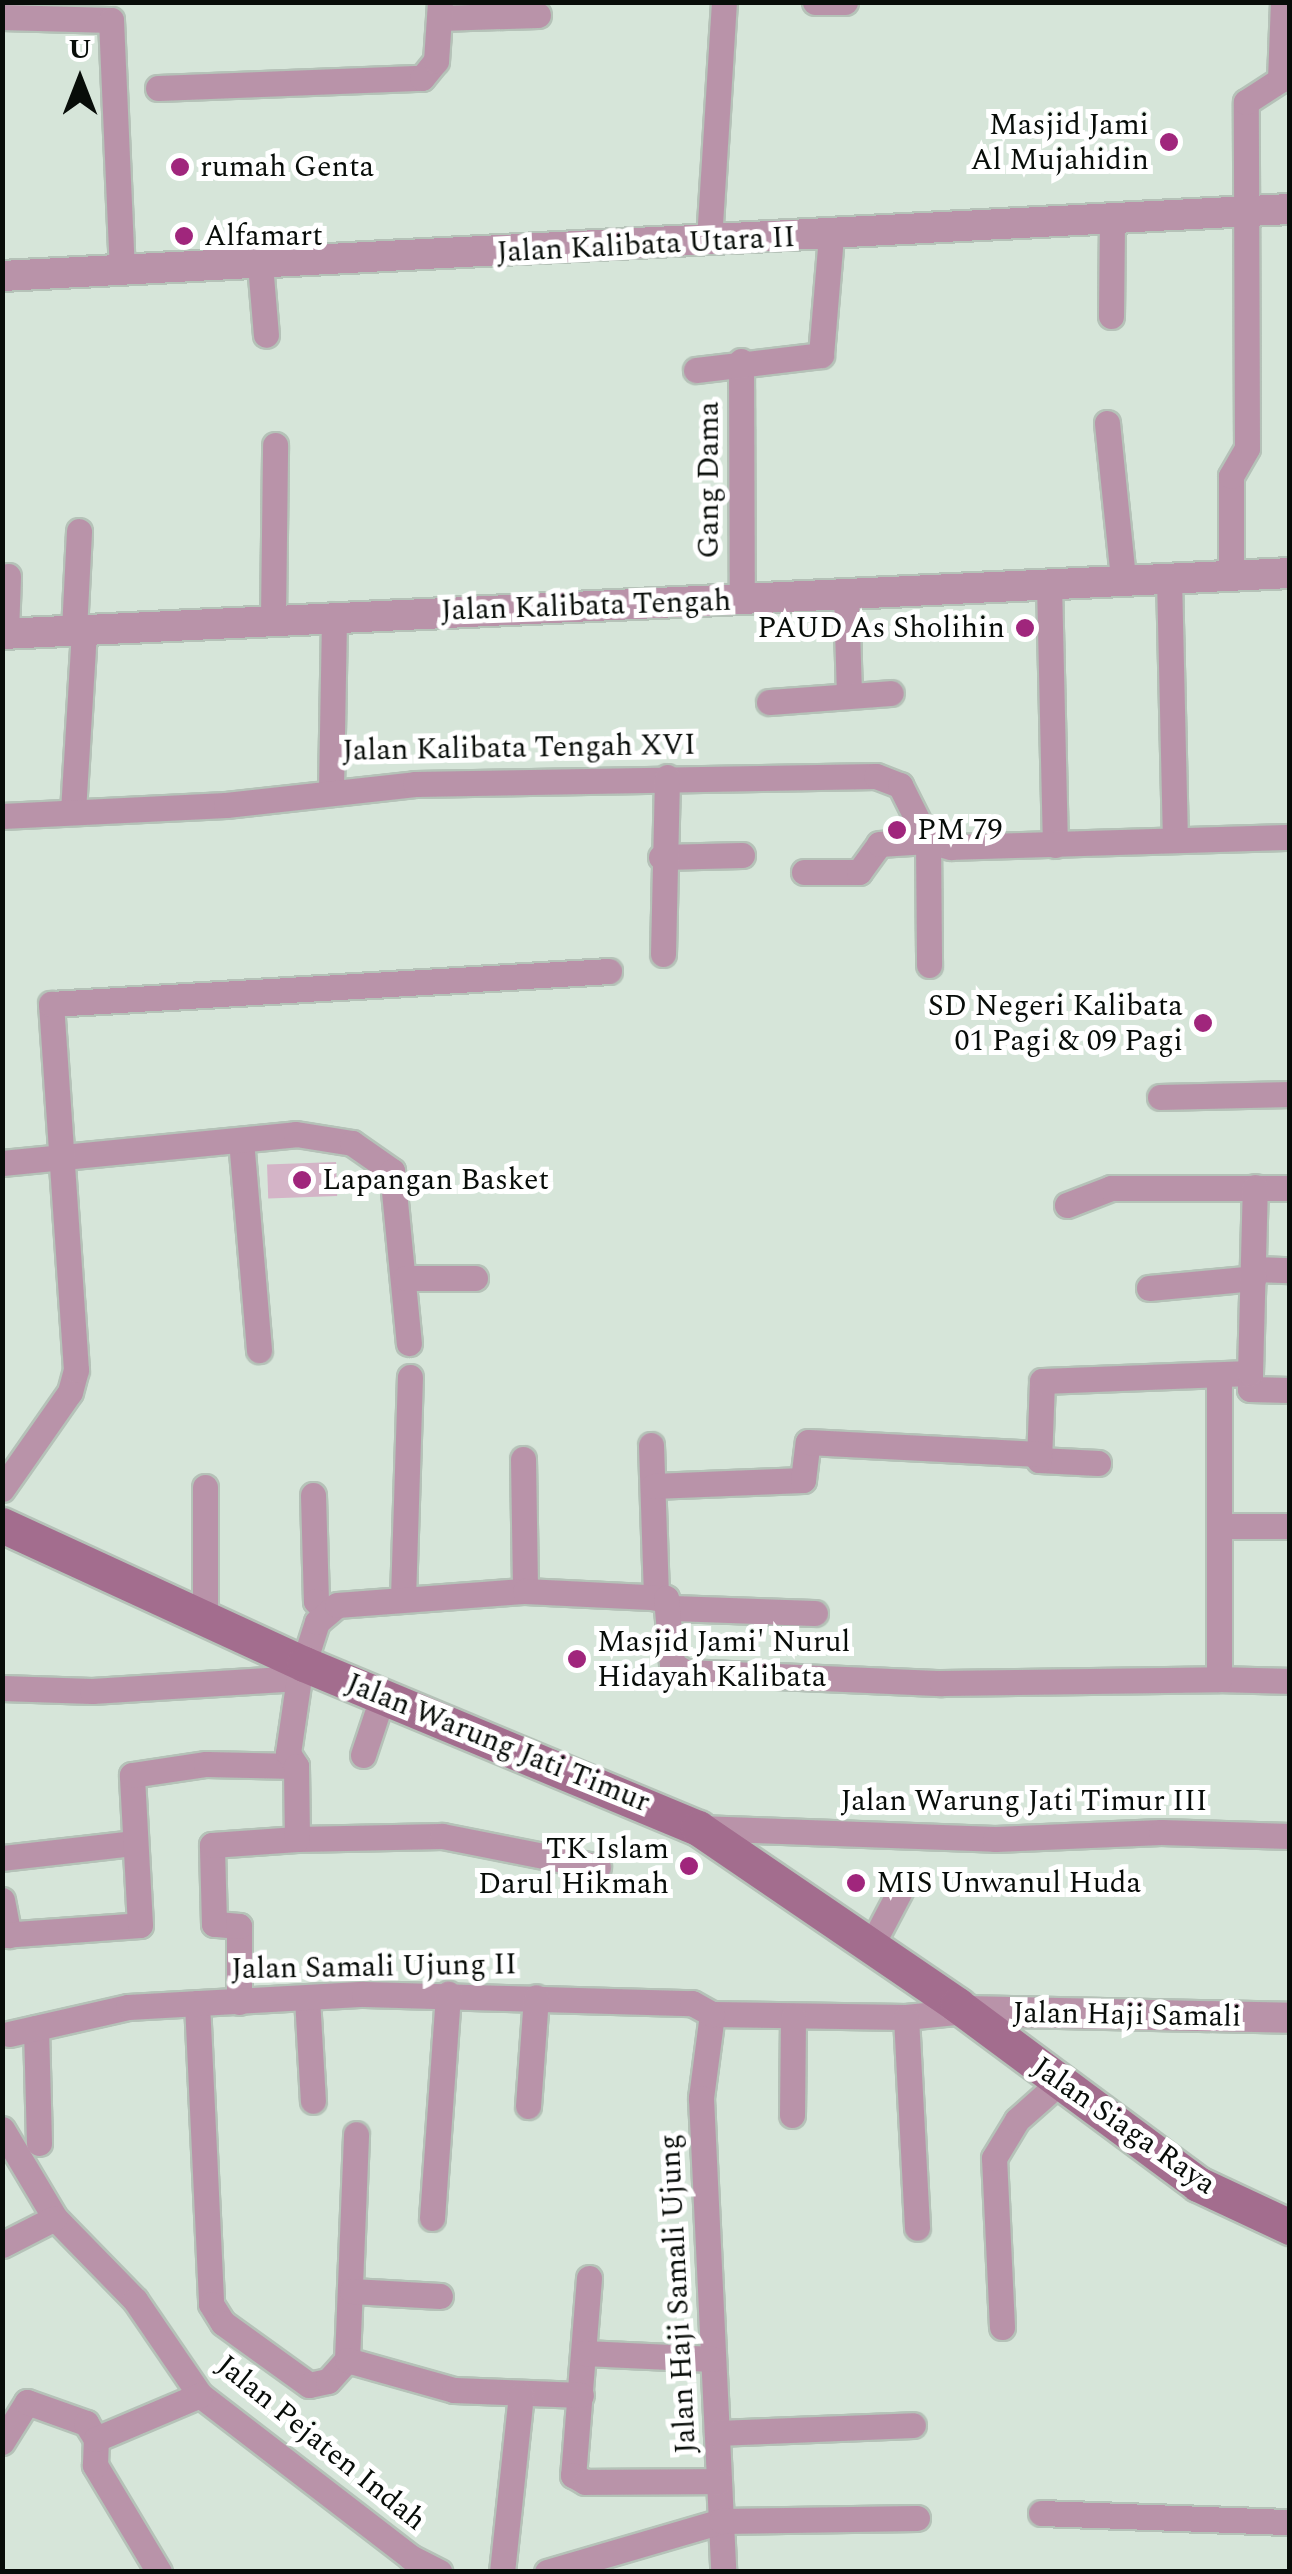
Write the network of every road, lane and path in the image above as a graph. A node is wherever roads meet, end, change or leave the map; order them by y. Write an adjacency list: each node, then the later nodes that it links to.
1 (724, 2): 13 (street)
2 (816, 2): 3 (street)
3 (844, 2)
4 (1283, 2): 10 (street)
5 (440, 10): 6 (street); 8 (street)
6 (538, 15)
7 (2, 16): 15 (street)
8 (158, 88)
9 (1290, 209): 10 (street, Jalan Kalibata Utara II)
10 (1249, 210): 11 (street, Jalan Kalibata Utara II); 25 (street)
11 (1112, 220): 12 (street, Jalan Kalibata Utara II); 17 (street)
12 (831, 236): 13 (street, Jalan Kalibata Utara II); 19 (street)
13 (709, 240): 14 (street, Jalan Kalibata Utara II)
14 (260, 264): 15 (street, Jalan Kalibata Utara II); 18 (street)
15 (122, 270): 16 (street, Jalan Kalibata Utara II)
16 (2, 276)
17 (1112, 316)
18 (266, 335)
19 (742, 361): 20 (street); 31 (street, Gang Dama)
20 (696, 370)
21 (1106, 422): 28 (street)
22 (275, 445): 33 (street)
23 (78, 531): 34 (street)
24 (1290, 573): 25 (street, Jalan Kalibata Tengah)
25 (1231, 575): 27 (street, Jalan Kalibata Tengah)
26 (8, 576): 35 (street)
27 (1170, 577): 28 (street, Jalan Kalibata Tengah); 44 (street)
28 (1123, 579): 29 (street, Jalan Kalibata Tengah)
29 (1049, 582): 30 (street, Jalan Kalibata Tengah); 46 (street)
30 (846, 594): 31 (street, Jalan Kalibata Tengah); 37 (street)
31 (742, 599): 32 (street, Jalan Kalibata Tengah)
32 (334, 616): 33 (street, Jalan Kalibata Tengah); 40 (street, Jalan Kalibata Tengah XVI)
33 (273, 618): 34 (street, Jalan Kalibata Tengah)
34 (79, 629): 35 (street, Jalan Kalibata Tengah); 41 (street)
35 (4, 634)
36 (891, 692): 37 (street)
37 (850, 695): 38 (street)
38 (769, 702)
39 (667, 777): 40 (street, Jalan Kalibata Tengah XVI); 45 (street, Jalan Kalibata Tengah XVI); 48 (street)
40 (330, 790): 41 (street)
41 (74, 811): 42 (street)
42 (2, 816)
43 (1290, 838): 44 (street)
44 (1175, 839): 46 (street)
45 (928, 841): 46 (street); 49 (street); 51 (street)
46 (1055, 846)
47 (742, 855): 48 (street)
48 (661, 857): 50 (street)
49 (804, 872)
50 (662, 954)
51 (929, 965)
52 (609, 971): 56 (street)
53 (1290, 1094): 54 (street)
54 (1160, 1097)
55 (242, 1140): 56 (street); 63 (street); 67 (street)
56 (62, 1152): 57 (street); 78 (street)
57 (2, 1163)
58 (1255, 1188): 59 (street); 60 (street); 62 (street)
59 (1290, 1188)
60 (1067, 1205)
61 (1290, 1270): 62 (street)
62 (1254, 1273): 65 (street); 68 (street)
63 (405, 1278): 64 (street); 66 (street)
64 (475, 1278)
65 (1149, 1288)
66 (409, 1343)
67 (259, 1350)
68 (1250, 1373): 69 (street); 71 (street)
69 (1219, 1375): 73 (street); 81 (street)
70 (410, 1377): 84 (street)
71 (1290, 1390)
72 (651, 1446): 76 (street)
73 (1039, 1457): 75 (street); 76 (street)
74 (522, 1460): 83 (street)
75 (1098, 1463)
76 (653, 1486): 85 (street)
77 (205, 1487): 88 (street)
78 (2, 1489)
79 (313, 1495): 86 (street)
80 (2, 1524): 88 (main road, Jalan Warung Jati Timur)
81 (1220, 1526): 82 (street); 90 (street)
82 (1290, 1526)
83 (524, 1591): 84 (street); 85 (street)
84 (403, 1598): 86 (street)
85 (664, 1603): 87 (street); 90 (street)
86 (325, 1611): 89 (street)
87 (815, 1613)
88 (204, 1618): 89 (main road, Jalan Warung Jati Timur)
89 (302, 1671): 92 (street); 93 (main road, Jalan Warung Jati Timur); 95 (street)
90 (1219, 1679): 91 (street)
91 (1290, 1681)
92 (2, 1688)
93 (382, 1695): 94 (street); 96 (main road, Jalan Warung Jati Timur)
94 (363, 1755)
95 (296, 1766): 98 (street); 99 (street)
96 (698, 1828): 97 (street, Jalan Warung Jati Timur III); 105 (main road, Jalan Warung Jati Timur)
97 (1290, 1836)
98 (297, 1839): 101 (street); 109 (street)
99 (132, 1843): 100 (street); 104 (street)
100 (2, 1858)
101 (598, 1867)
102 (902, 1887): 105 (street)
103 (2, 1900): 104 (street)
104 (6, 1935)
105 (871, 1946): 111 (main road, Jalan Warung Jati Timur)
106 (448, 1994): 107 (street, Jalan Samali Ujung II); 108 (street, Jalan Samali Ujung II); 126 (street)
107 (536, 1997): 112 (street, Jalan Samali Ujung II); 120 (street)
108 (307, 1998): 109 (street, Jalan Samali Ujung II); 119 (street)
109 (239, 2002): 110 (street, Jalan Samali Ujung II)
110 (197, 2003): 116 (street, Jalan Samali Ujung II); 136 (street)
111 (965, 2011): 114 (street, Jalan Samali Ujung II); 115 (street, Jalan Haji Samali); 118 (main road, Jalan Siaga Raya)
112 (712, 2014): 113 (street, Jalan Samali Ujung II); 135 (street, Jalan Haji Samali Ujung)
113 (793, 2017): 114 (street, Jalan Samali Ujung II); 121 (street)
114 (906, 2017): 127 (street)
115 (1290, 2018)
116 (36, 2028): 117 (street, Jalan Samali Ujung II); 124 (street)
117 (9, 2034)
118 (1060, 2082): 128 (main road, Jalan Siaga Raya); 133 (street)
119 (313, 2102)
120 (528, 2106)
121 (792, 2115)
122 (2, 2129): 125 (street, Jalan Pejaten Indah)
123 (356, 2134): 131 (street)
124 (39, 2143)
125 (55, 2218): 129 (street); 137 (street, Jalan Pejaten Indah)
126 (432, 2218)
127 (917, 2228)
128 (1290, 2228)
129 (2, 2245)
130 (589, 2278): 134 (street)
131 (352, 2291): 132 (street); 136 (street)
132 (440, 2296)
133 (1002, 2327)
134 (584, 2353): 135 (street); 139 (street)
135 (713, 2359): 141 (street, Jalan Haji Samali Ujung)
136 (347, 2360): 138 (street)
137 (200, 2395): 142 (street); 150 (street, Jalan Pejaten Indah)
138 (521, 2395): 139 (street); 152 (street)
139 (581, 2395): 144 (street)
140 (912, 2426): 141 (street)
141 (717, 2432): 144 (street, Jalan Haji Samali Ujung)
142 (96, 2440): 143 (street); 151 (street)
143 (2, 2442)
144 (719, 2482): 147 (street, Jalan Haji Samali Ujung)
145 (1041, 2514): 148 (street)
146 (917, 2518): 147 (street)
147 (721, 2521): 149 (street); 154 (street, Jalan Haji Samali Ujung)
148 (1290, 2522)
149 (580, 2567): 153 (street)
150 (437, 2571)
151 (158, 2572)
152 (502, 2572)
153 (547, 2572)
154 (724, 2572)

